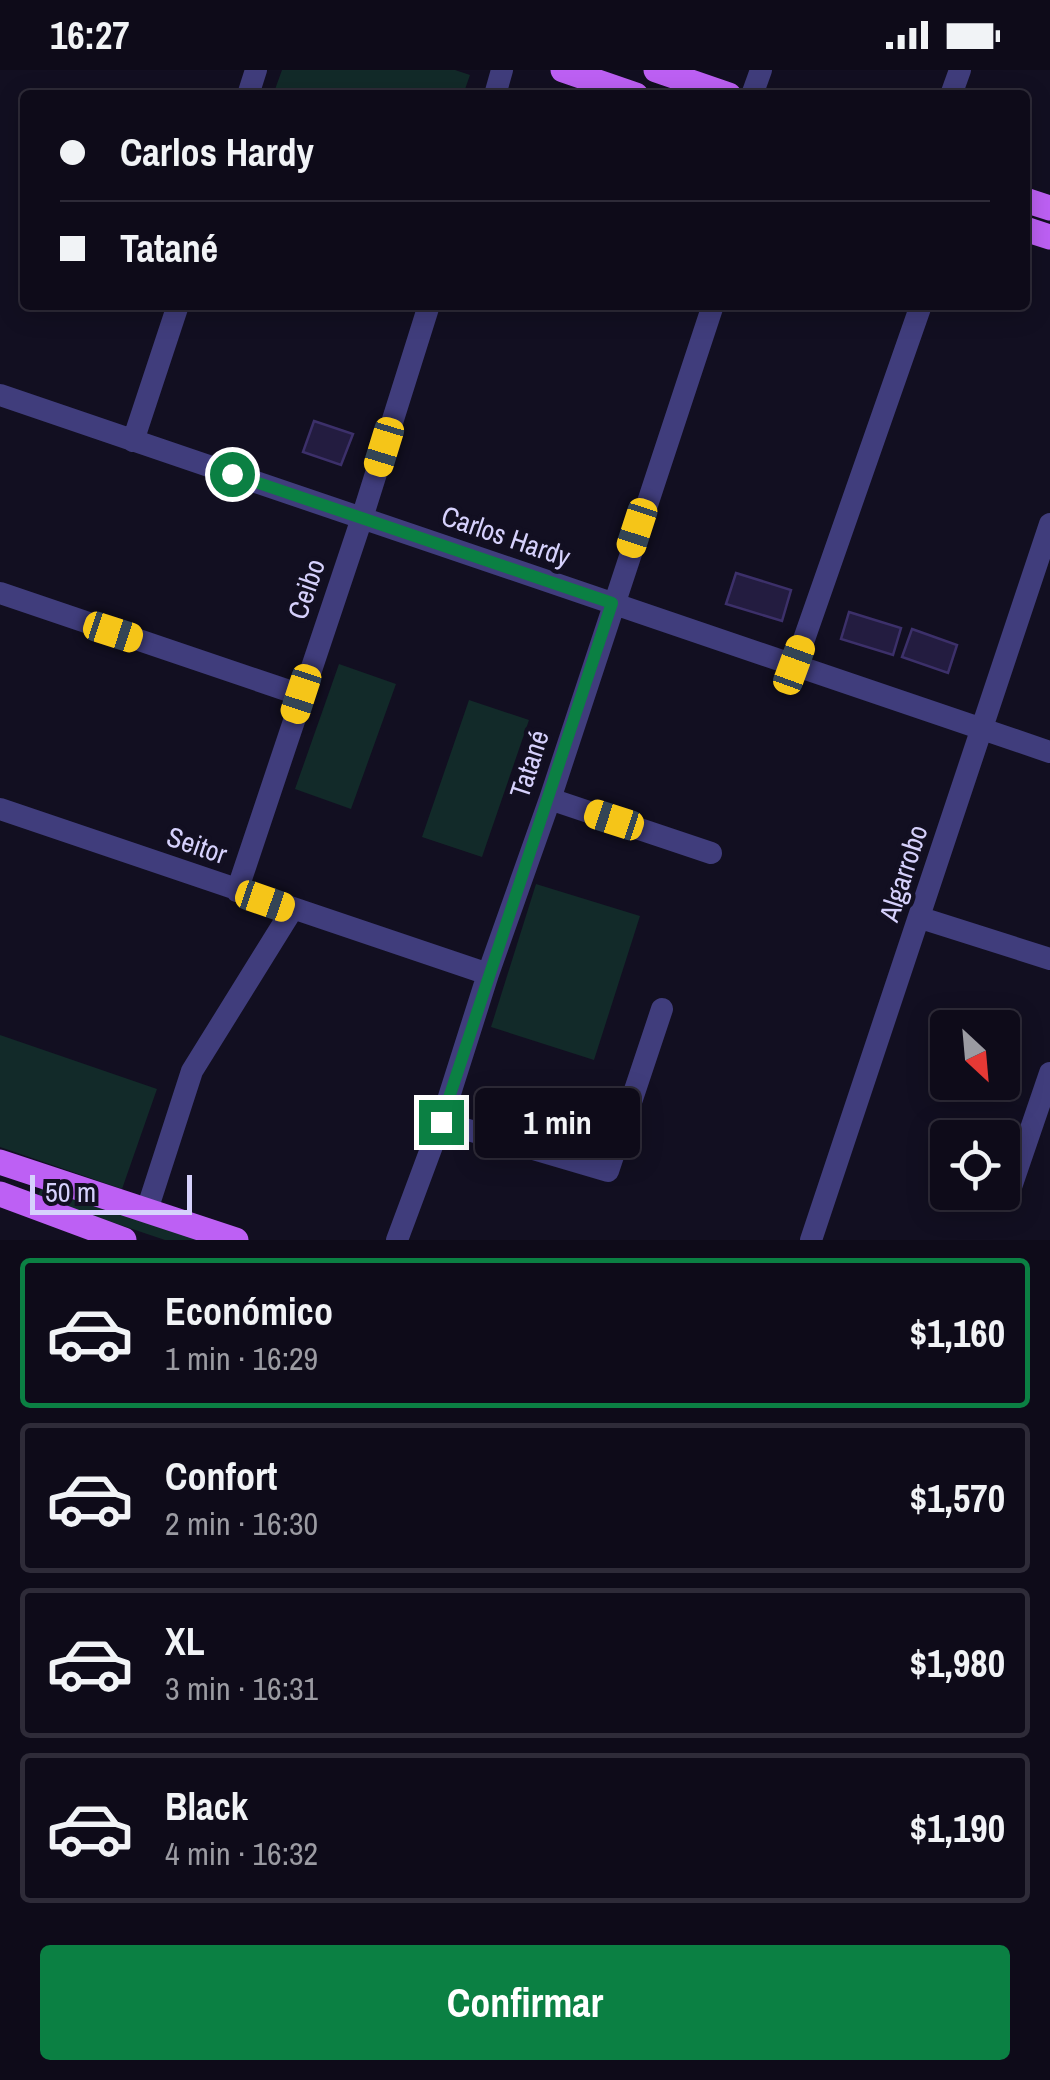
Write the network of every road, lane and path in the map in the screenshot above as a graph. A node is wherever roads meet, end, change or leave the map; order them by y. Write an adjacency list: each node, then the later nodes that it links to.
1 (563, 70): 3 (main road)
2 (656, 70): 4 (main road)
3 (621, 90)
4 (714, 90)
5 (176, 310): 10 (street)
6 (427, 310): 11 (street, Ceibo)
7 (711, 310): 14 (street, Tatané)
8 (919, 310): 15 (street)
9 (0, 395): 10 (street, Carlos Hardy)
10 (134, 441): 11 (street, Carlos Hardy)
11 (362, 518): 14 (street, Carlos Hardy); 16 (street, Ceibo)
12 (1050, 524): 17 (street, Algarrobo)
13 (0, 594): 16 (street)
14 (612, 603): 15 (street, Carlos Hardy); 19 (street, Tatané)
15 (794, 665): 17 (street, Carlos Hardy)
16 (301, 694): 22 (street, Ceibo)
17 (981, 729): 18 (street, Carlos Hardy); 24 (street, Algarrobo)
18 (1050, 752)
19 (550, 798): 21 (street); 26 (street, Tatané)
20 (0, 810): 22 (street, Seitor)
21 (712, 853)
22 (237, 891): 23 (street, Seitor)
23 (292, 910): 26 (street, Seitor); 33 (street)
24 (921, 918): 25 (street); 37 (street, Algarrobo)
25 (1050, 960)
26 (488, 974): 29 (street, Tatané)
27 (662, 1008): 29 (street)
28 (1050, 1073): 30 (street)
29 (441, 1122): 36 (street, Tatané)
30 (1020, 1161)
31 (6, 1164): 32 (street); 33 (main road)
32 (0, 1194): 34 (main road)
33 (147, 1210): 35 (main road)
34 (124, 1240)
35 (236, 1240)
36 (397, 1240)
37 (812, 1240)

